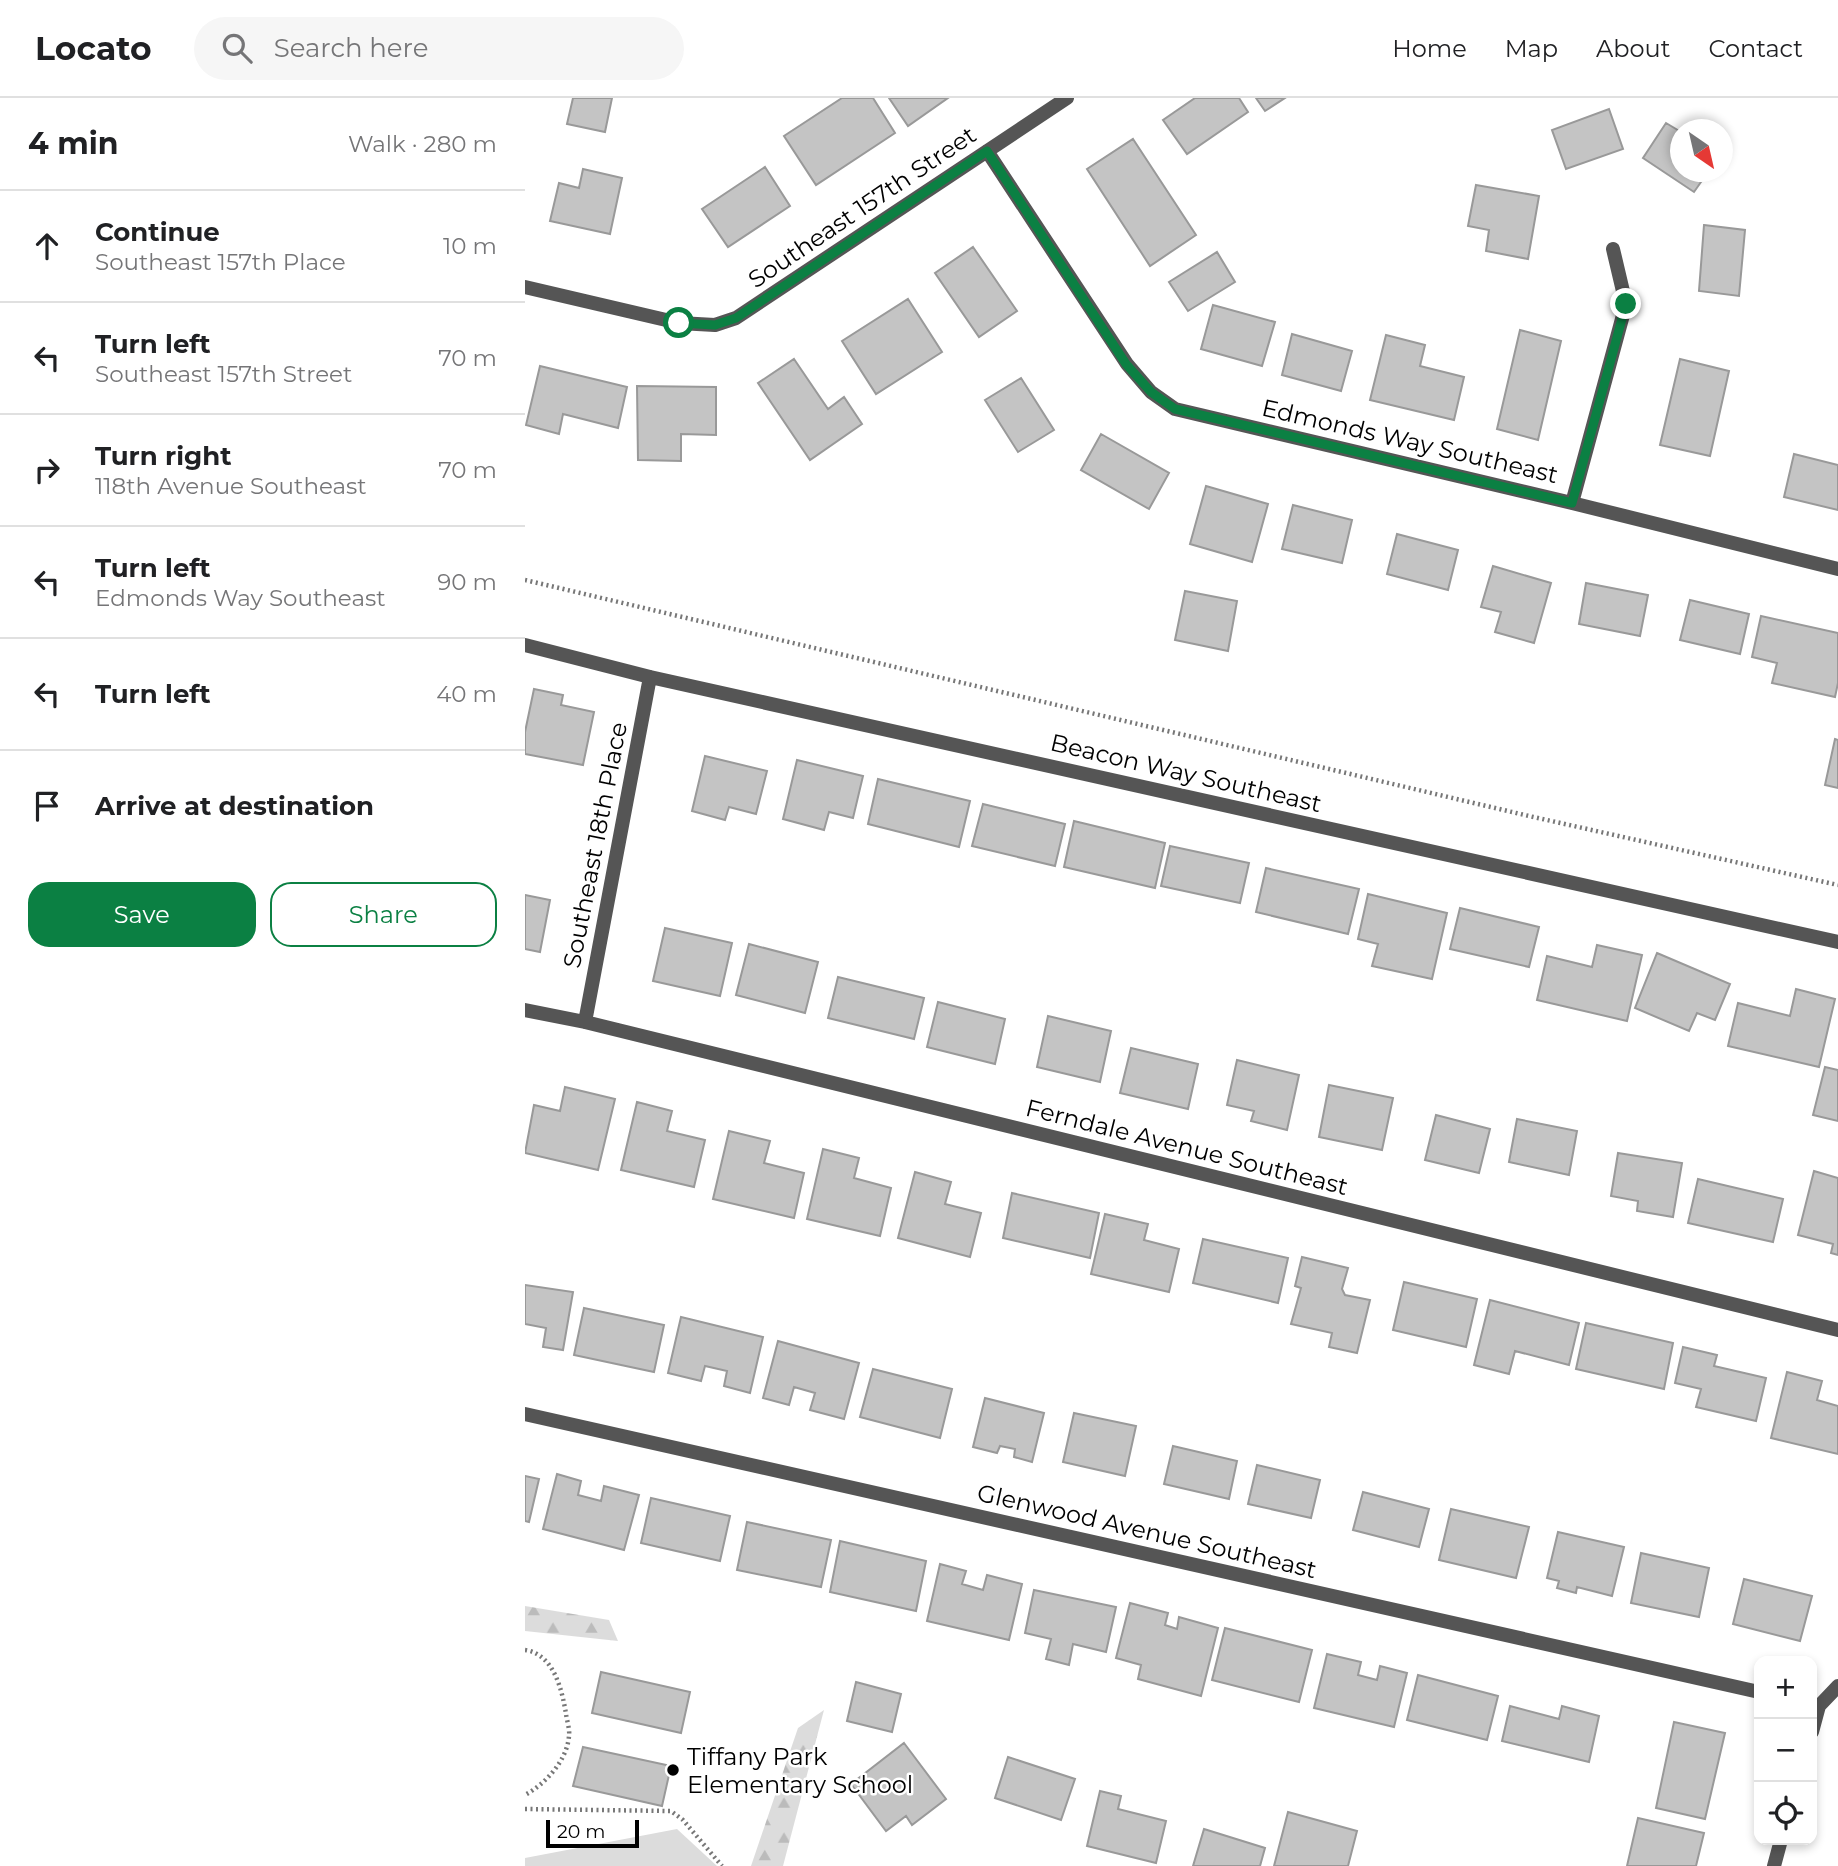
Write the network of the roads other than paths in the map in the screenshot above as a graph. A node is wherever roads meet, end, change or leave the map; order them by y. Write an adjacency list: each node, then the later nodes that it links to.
1 (1067, 98): 2 (street, Southeast 157th Street)
2 (987, 151): 4 (street, Southeast 157th Street); 5 (street, Edmonds Way Southeast)
3 (1613, 249): 5 (street)
4 (525, 287)
5 (1572, 503): 6 (street, Edmonds Way Southeast)
6 (1838, 569)
7 (525, 645): 8 (street, Beacon Way Southeast)
8 (650, 677): 9 (street, Beacon Way Southeast); 11 (street, Southeast 18th Place)
9 (1838, 942)
10 (525, 1010): 11 (street, Ferndale Avenue Southeast)
11 (585, 1022): 12 (street, Ferndale Avenue Southeast)
12 (1838, 1330)
13 (525, 1414): 15 (street, Glenwood Avenue Southeast)
14 (1838, 1686): 16 (street)
15 (1754, 1691)
16 (1817, 1703)
17 (1780, 1845): 18 (street)
18 (1774, 1866)

